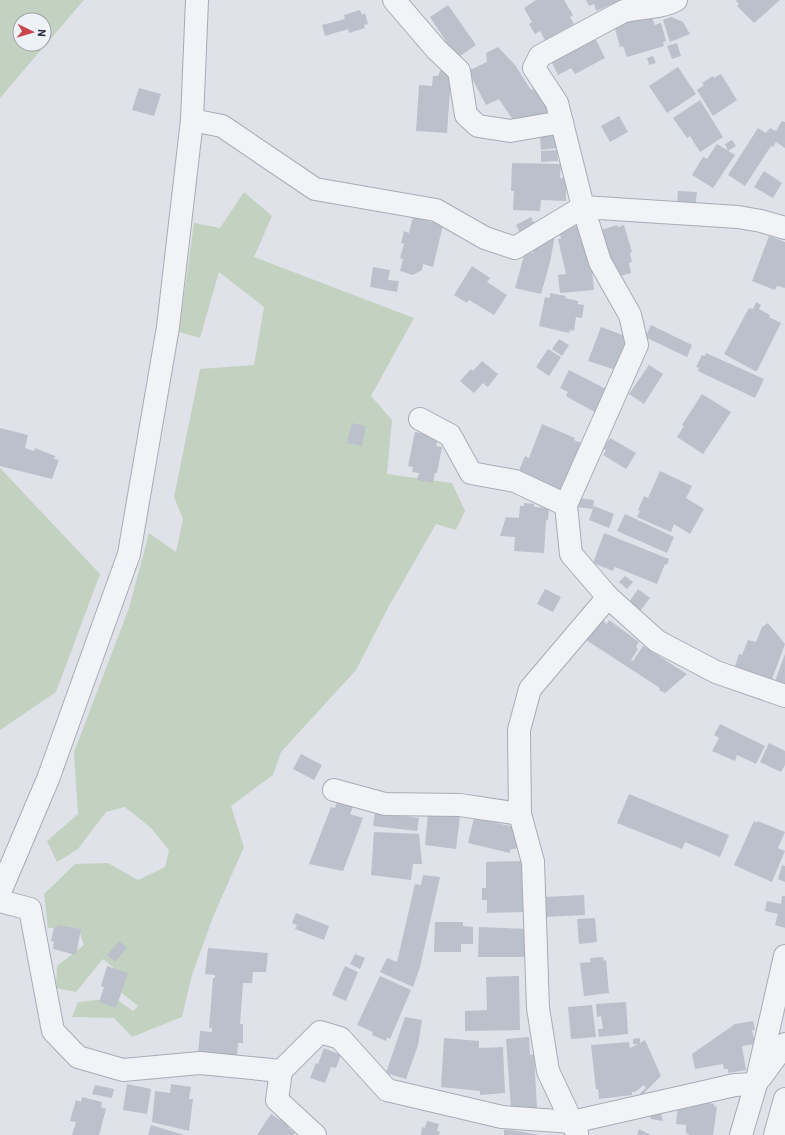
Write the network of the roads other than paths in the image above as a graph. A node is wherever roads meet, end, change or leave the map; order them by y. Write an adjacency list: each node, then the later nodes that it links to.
1 (197, 0): 5 (street)
2 (394, 0): 6 (street)
3 (676, 0): 4 (street)
4 (639, 3): 6 (street)
5 (192, 120): 7 (street); 15 (street)
6 (562, 122): 7 (street)
7 (582, 207): 8 (street); 10 (street)
8 (785, 228)
9 (420, 419): 10 (street)
10 (566, 505): 11 (street)
11 (608, 597): 12 (street); 14 (street)
12 (785, 696)
13 (334, 790): 14 (street)
14 (520, 814): 22 (street)
15 (0, 892)
16 (0, 901): 19 (street)
17 (785, 956): 20 (street)
18 (785, 1044): 20 (street)
19 (281, 1071): 22 (street); 23 (street)
20 (756, 1084): 22 (street); 24 (street); 25 (street)
21 (785, 1099): 26 (street)
22 (575, 1129)
23 (315, 1135)
24 (741, 1135)
25 (752, 1135)
26 (775, 1135)

